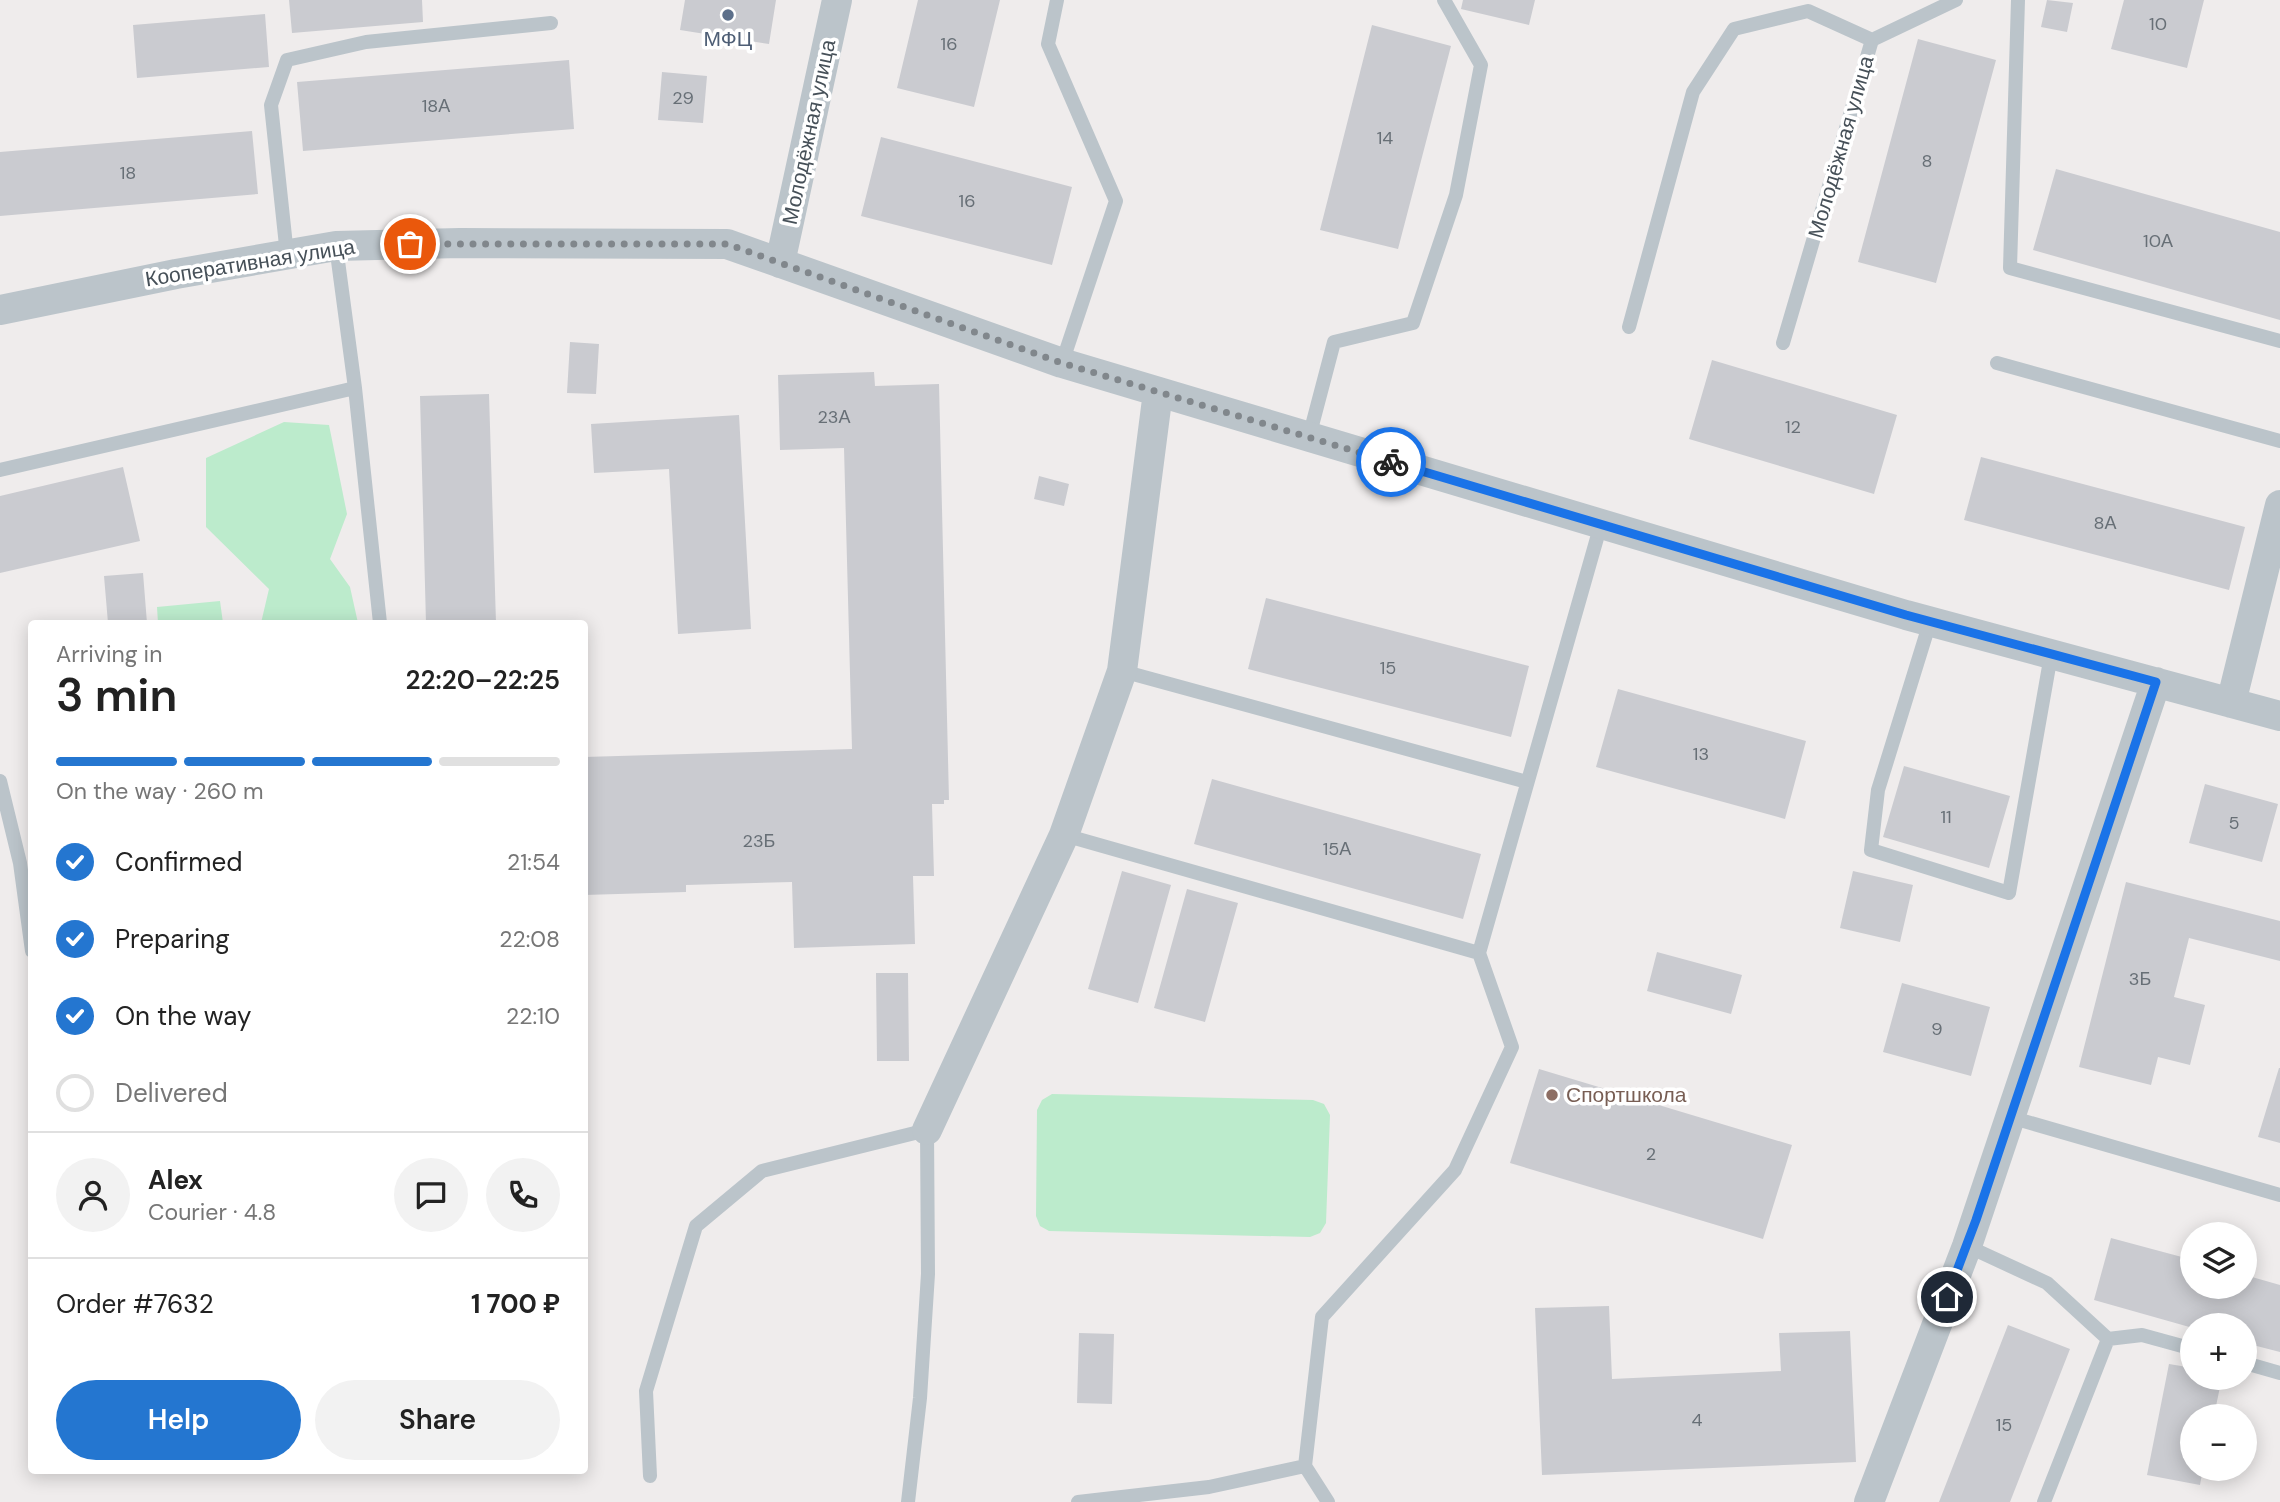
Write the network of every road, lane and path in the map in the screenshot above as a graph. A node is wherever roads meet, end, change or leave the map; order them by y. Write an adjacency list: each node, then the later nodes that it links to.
1 (837, 0): 10 (street, Молодёжная улица)
2 (1057, 0): 15 (lane)
3 (1444, 0): 19 (lane)
4 (1956, 0): 7 (lane, Молодёжная улица)
5 (2018, 0): 13 (lane)
6 (551, 23): 9 (lane)
7 (1872, 40): 12 (lane); 14 (lane, Молодёжная улица)
8 (336, 246): 9 (street, Кооперативная улица); 10 (street, Кооперативная улица); 17 (lane)
9 (287, 255): 11 (street, Кооперативная улица)
10 (780, 263): 15 (street, Кооперативная улица)
11 (1, 307)
12 (1629, 327)
13 (2280, 341)
14 (1783, 343)
15 (1062, 363): 18 (street, Кооперативная улица)
16 (1997, 363): 20 (lane)
17 (355, 387): 21 (lane); 24 (lane)
18 (1158, 392): 19 (street, Кооперативная улица); 27 (street)
19 (1309, 437): 23 (street, Кооперативная улица)
20 (2280, 441)
21 (0, 470)
22 (2280, 505): 29 (street)
23 (1601, 524): 25 (street, Кооперативная улица); 32 (lane)
24 (380, 620)
25 (1930, 622): 26 (street, Кооперативная улица); 26 (lane)
26 (2051, 655): 28 (street, Кооперативная улица)
27 (1122, 671): 32 (lane); 33 (street)
28 (2156, 682): 29 (street, Кооперативная улица); 36 (street)
29 (2231, 703): 30 (street, Кооперативная улица)
30 (2280, 716)
31 (0, 781): 34 (lane)
32 (1527, 782): 35 (lane)
33 (1064, 835): 35 (lane); 37 (street)
34 (28, 922)
35 (1479, 953): 44 (lane)
36 (2010, 1117): 38 (lane); 39 (street)
37 (927, 1130): 45 (lane); 46 (lane)
38 (2280, 1195)
39 (1967, 1246): 40 (lane); 49 (street)
40 (2108, 1339): 41 (lane); 50 (lane)
41 (2180, 1345)
42 (2257, 1366): 43 (lane)
43 (2280, 1373)
44 (1305, 1466): 47 (lane); 48 (lane)
45 (650, 1476)
46 (908, 1502)
47 (1078, 1502)
48 (1328, 1502)
49 (1869, 1502)
50 (2043, 1502)

